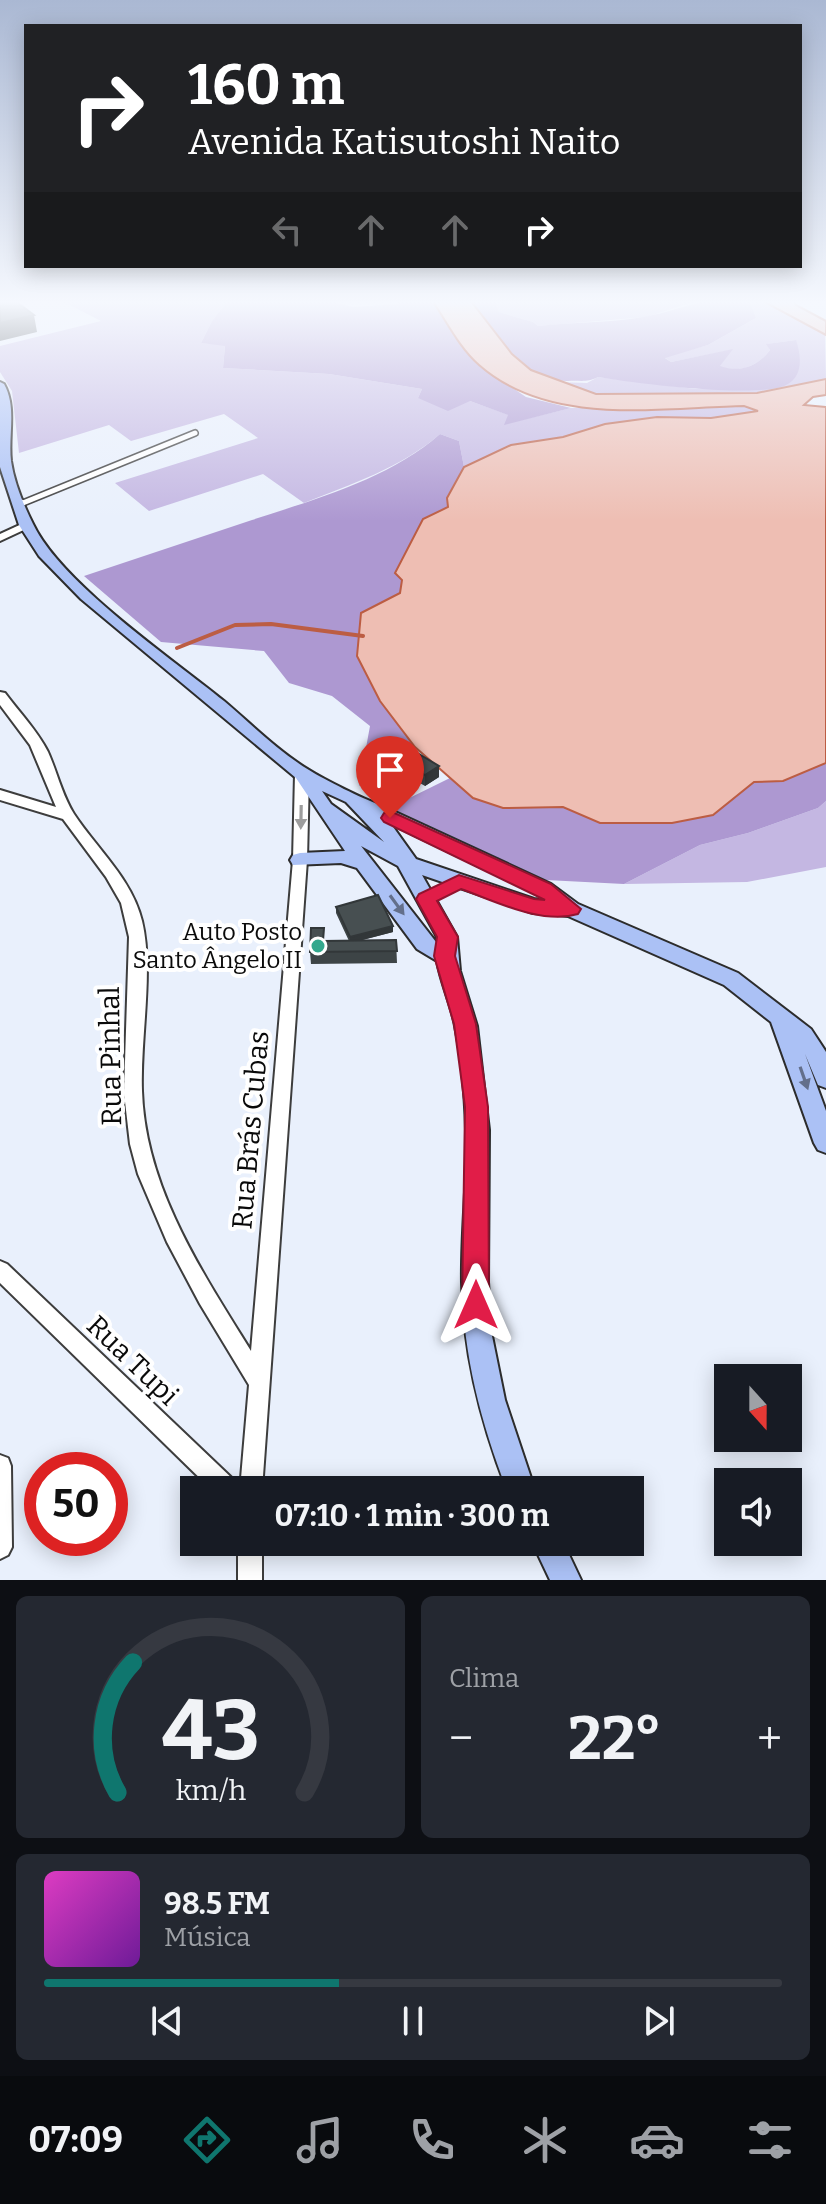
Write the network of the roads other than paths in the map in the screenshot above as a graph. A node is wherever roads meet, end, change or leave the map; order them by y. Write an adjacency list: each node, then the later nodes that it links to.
1 (0, 386): 3 (main road)
2 (195, 433): 3 (lane)
3 (18, 505): 4 (main road)
4 (26, 525): 5 (street); 7 (main road)
5 (0, 538)
6 (0, 696): 11 (street, Rua Pinhal)
7 (302, 774): 9 (main road); 10 (main road); 12 (street, Rua Brás Cubas, one-way to 12)
8 (0, 795): 11 (street)
9 (352, 798): 14 (main road); 17 (main road)
10 (323, 807): 13 (main road); 14 (main road)
11 (67, 815): 23 (street, Rua Pinhal)
12 (300, 860): 13 (main road); 23 (street, Rua Brás Cubas)
13 (366, 863): 18 (main road, one-way to 18)
14 (409, 864): 15 (main road); 16 (main road)
15 (459, 882): 16 (main road); 17 (main road)
16 (426, 899): 18 (main road)
17 (571, 909): 19 (main road)
18 (444, 956): 27 (main road)
19 (779, 1015): 20 (main road); 21 (main road, one-way to 21)
20 (826, 1079)
21 (826, 1143)
22 (0, 1270): 25 (street, Rua Tupi)
23 (259, 1383): 26 (street, Rua Brás Cubas)
24 (0, 1466): 28 (street)
25 (213, 1476)
26 (252, 1476)
27 (516, 1476)
28 (0, 1547)
29 (250, 1556): 31 (street)
30 (554, 1556): 32 (main road)
31 (250, 1580)
32 (566, 1580)

